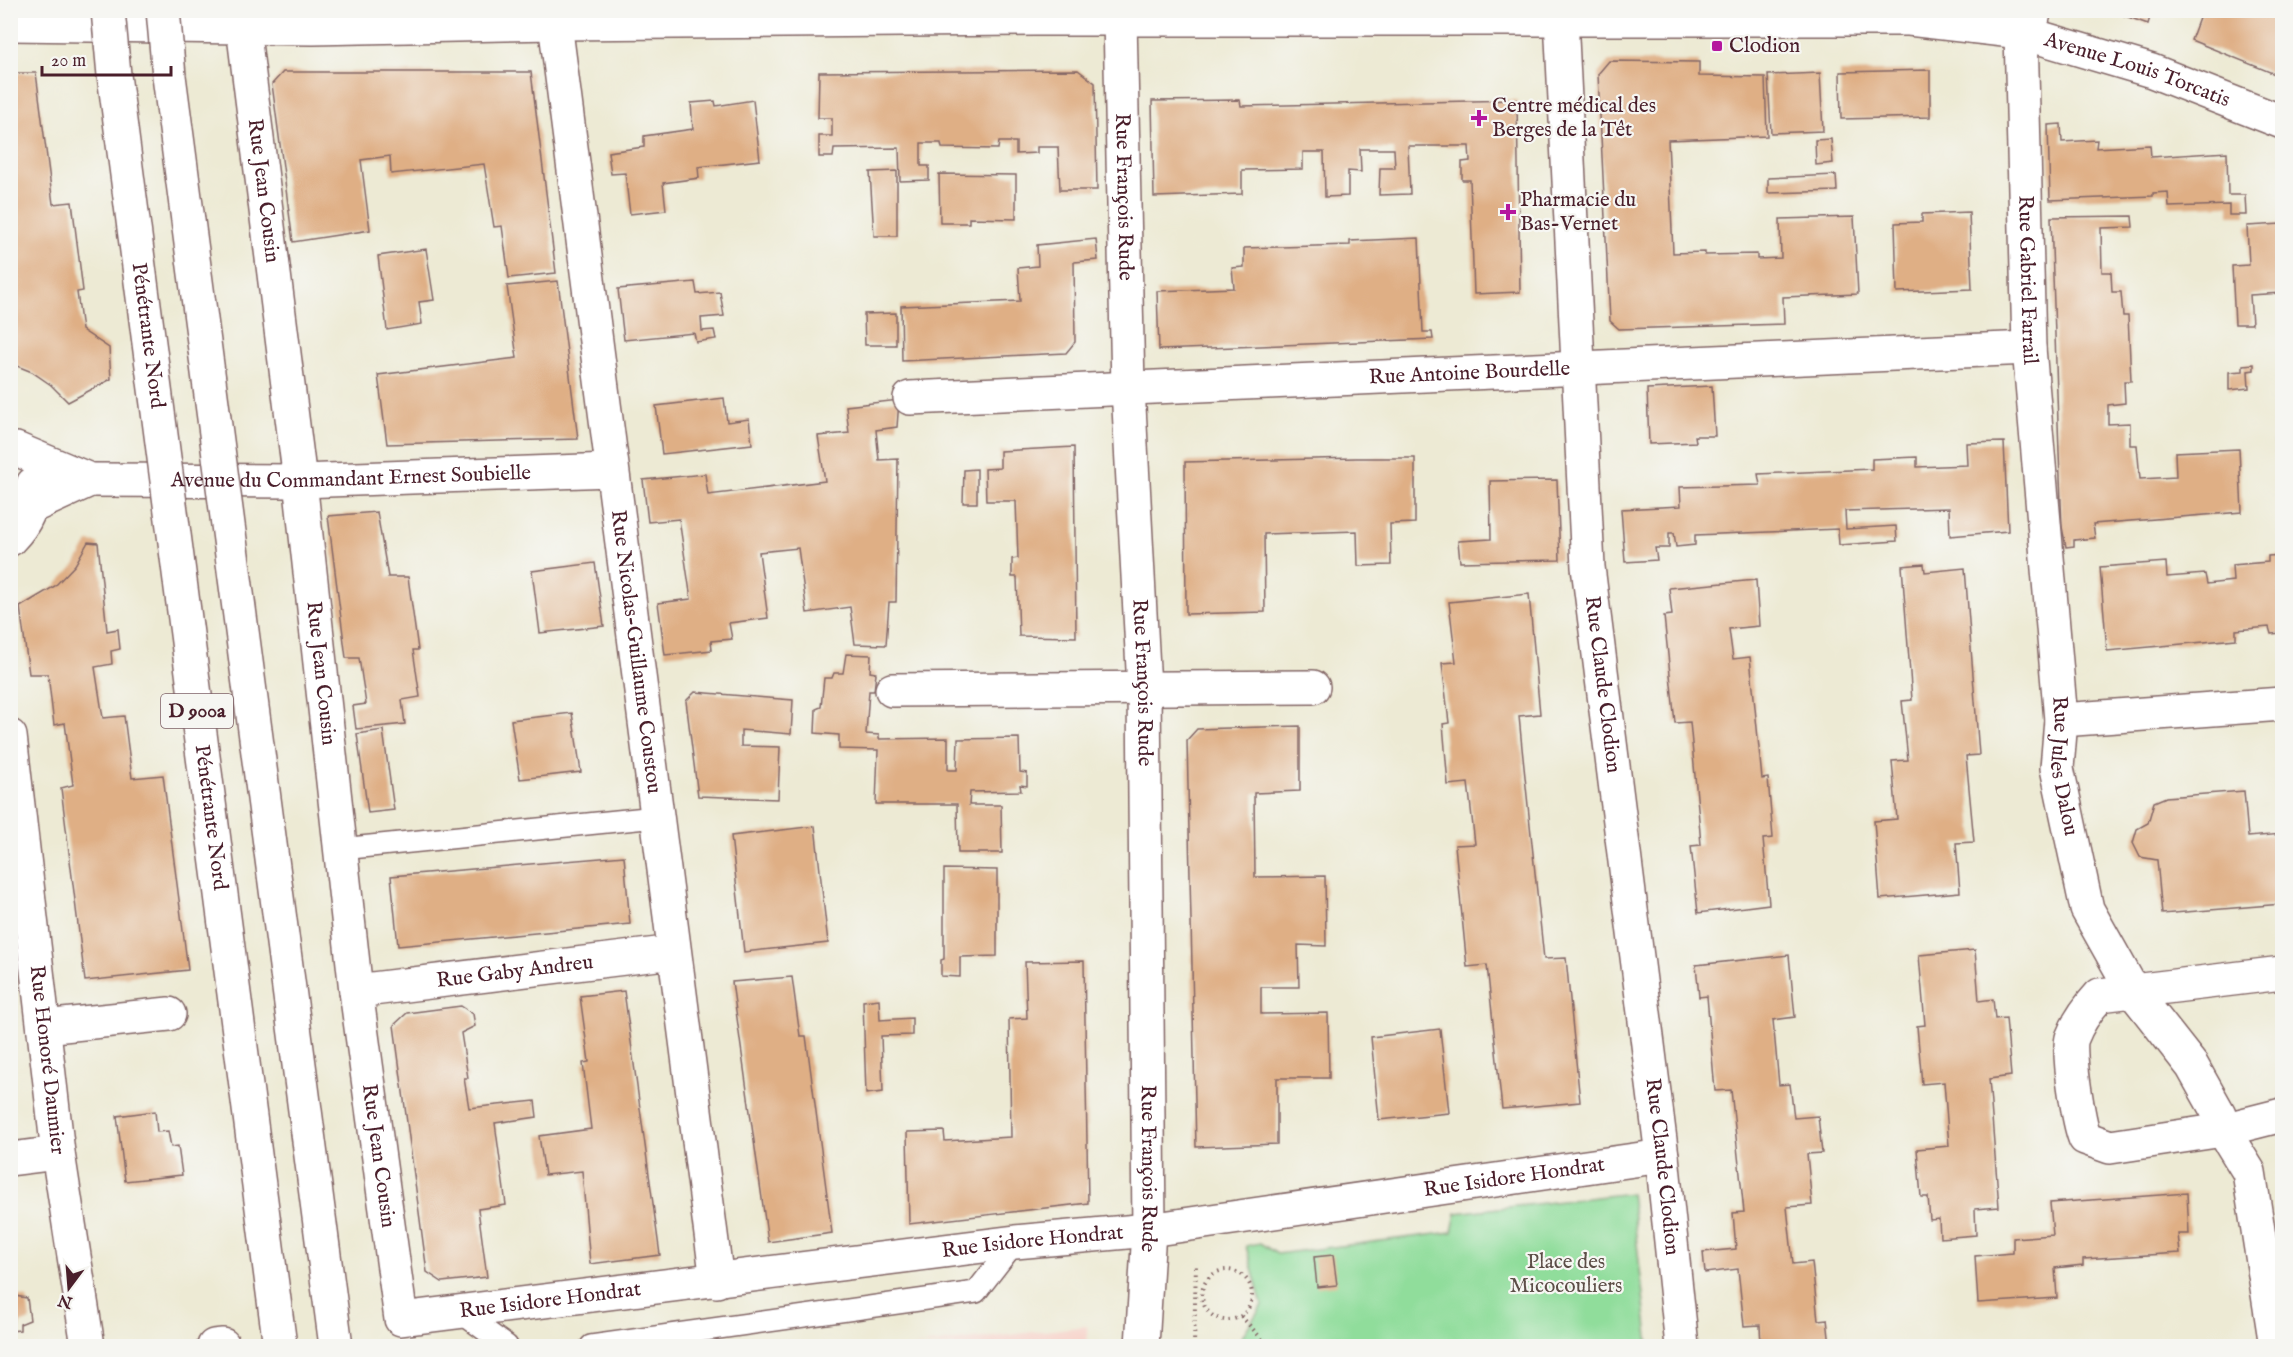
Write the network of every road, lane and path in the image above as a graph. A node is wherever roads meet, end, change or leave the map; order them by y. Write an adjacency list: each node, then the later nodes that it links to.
1 (108, 10): 48 (main road, Pénétrante Nord / D 900a, bridge)
2 (162, 10): 49 (main road, D 900a, bridge)
3 (1562, 18): 4 (main road, Avenue Louis Torcatis); 7 (main road, Avenue Louis Torcatis); 11 (main road, Rue Claude Clodion)
4 (1120, 19): 5 (main road, Avenue Louis Torcatis); 12 (main road, Rue François Rude)
5 (555, 23): 8 (main road, Avenue Louis Torcatis); 15 (main road, Rue Nicolas-Guillaume Coustou)
6 (10, 24): 8 (main road, Avenue Louis Torcatis)
7 (2032, 26): 9 (main road, Avenue Louis Torcatis); 10 (main road, Rue Gabriel Farrail)
8 (243, 27): 17 (main road, Rue Jean Cousin)
9 (2283, 122)
10 (2029, 348): 11 (main road, Rue Antoine Bourdelle); 19 (main road, Rue Gabriel Farrail)
11 (1580, 368): 12 (main road, Rue Antoine Bourdelle); 38 (main road, Rue Claude Clodion)
12 (1128, 388): 13 (main road, Rue Antoine Bourdelle); 22 (main road, Rue François Rude)
13 (910, 398)
14 (13, 446): 16 (main road, Avenue du Commandant Ernest Soubielle); 18 (main road)
15 (611, 470): 17 (main road, Avenue du Commandant Ernest Soubielle); 27 (main road, Rue Nicolas-Guillaume Coustou)
16 (90, 480): 17 (main road, Avenue du Commandant Ernest Soubielle); 18 (main road, Avenue du Commandant Ernest Soubielle)
17 (300, 482): 28 (main road, Rue Jean Cousin)
18 (31, 507): 20 (main road)
19 (2044, 527): 25 (main road, Rue Jules Dalou)
20 (10, 539)
21 (1313, 687): 22 (main road)
22 (1144, 688): 23 (main road); 41 (main road, Rue François Rude)
23 (892, 690)
24 (2283, 704): 25 (main road)
25 (2061, 720): 32 (main road, Rue Jules Dalou)
26 (10, 736): 34 (main road, Rue Honoré Daumier)
27 (656, 817): 28 (lane); 29 (main road, Rue Nicolas-Guillaume Coustou)
28 (341, 849): 31 (main road, Rue Jean Cousin)
29 (674, 952): 31 (main road, Rue Gaby Andreu); 43 (main road, Rue Nicolas-Guillaume Coustou)
30 (2283, 972): 32 (main road)
31 (356, 991): 46 (main road, Rue Jean Cousin)
32 (2133, 991): 36 (main road, Rue Jules Dalou); 36 (main road)
33 (169, 1014): 34 (main road)
34 (44, 1027): 37 (main road, Rue Honoré Daumier)
35 (2283, 1115): 36 (main road)
36 (2223, 1130): 56 (main road, Rue Jules Dalou)
37 (58, 1153): 39 (main road); 47 (main road, Rue Honoré Daumier)
38 (1662, 1156): 40 (main road, Rue Isidore Hondrat); 55 (main road, Rue Claude Clodion)
39 (10, 1159)
40 (1197, 1223): 41 (main road, Rue Isidore Hondrat); 53 (path)
41 (1149, 1230): 42 (main road, Rue Isidore Hondrat); 52 (main road, Rue François Rude)
42 (1015, 1242): 43 (main road, Rue Isidore Hondrat); 51 (lane)
43 (717, 1281): 44 (main road, Rue Isidore Hondrat)
44 (460, 1312): 46 (main road, Rue Isidore Hondrat); 50 (lane)
45 (1242, 1316): 45 (path); 54 (path)
46 (401, 1319)
47 (88, 1347)
48 (280, 1347)
49 (336, 1347)
50 (507, 1347)
51 (591, 1347)
52 (1142, 1347)
53 (1194, 1347)
54 (1268, 1347)
55 (1683, 1347)
56 (2276, 1347)

